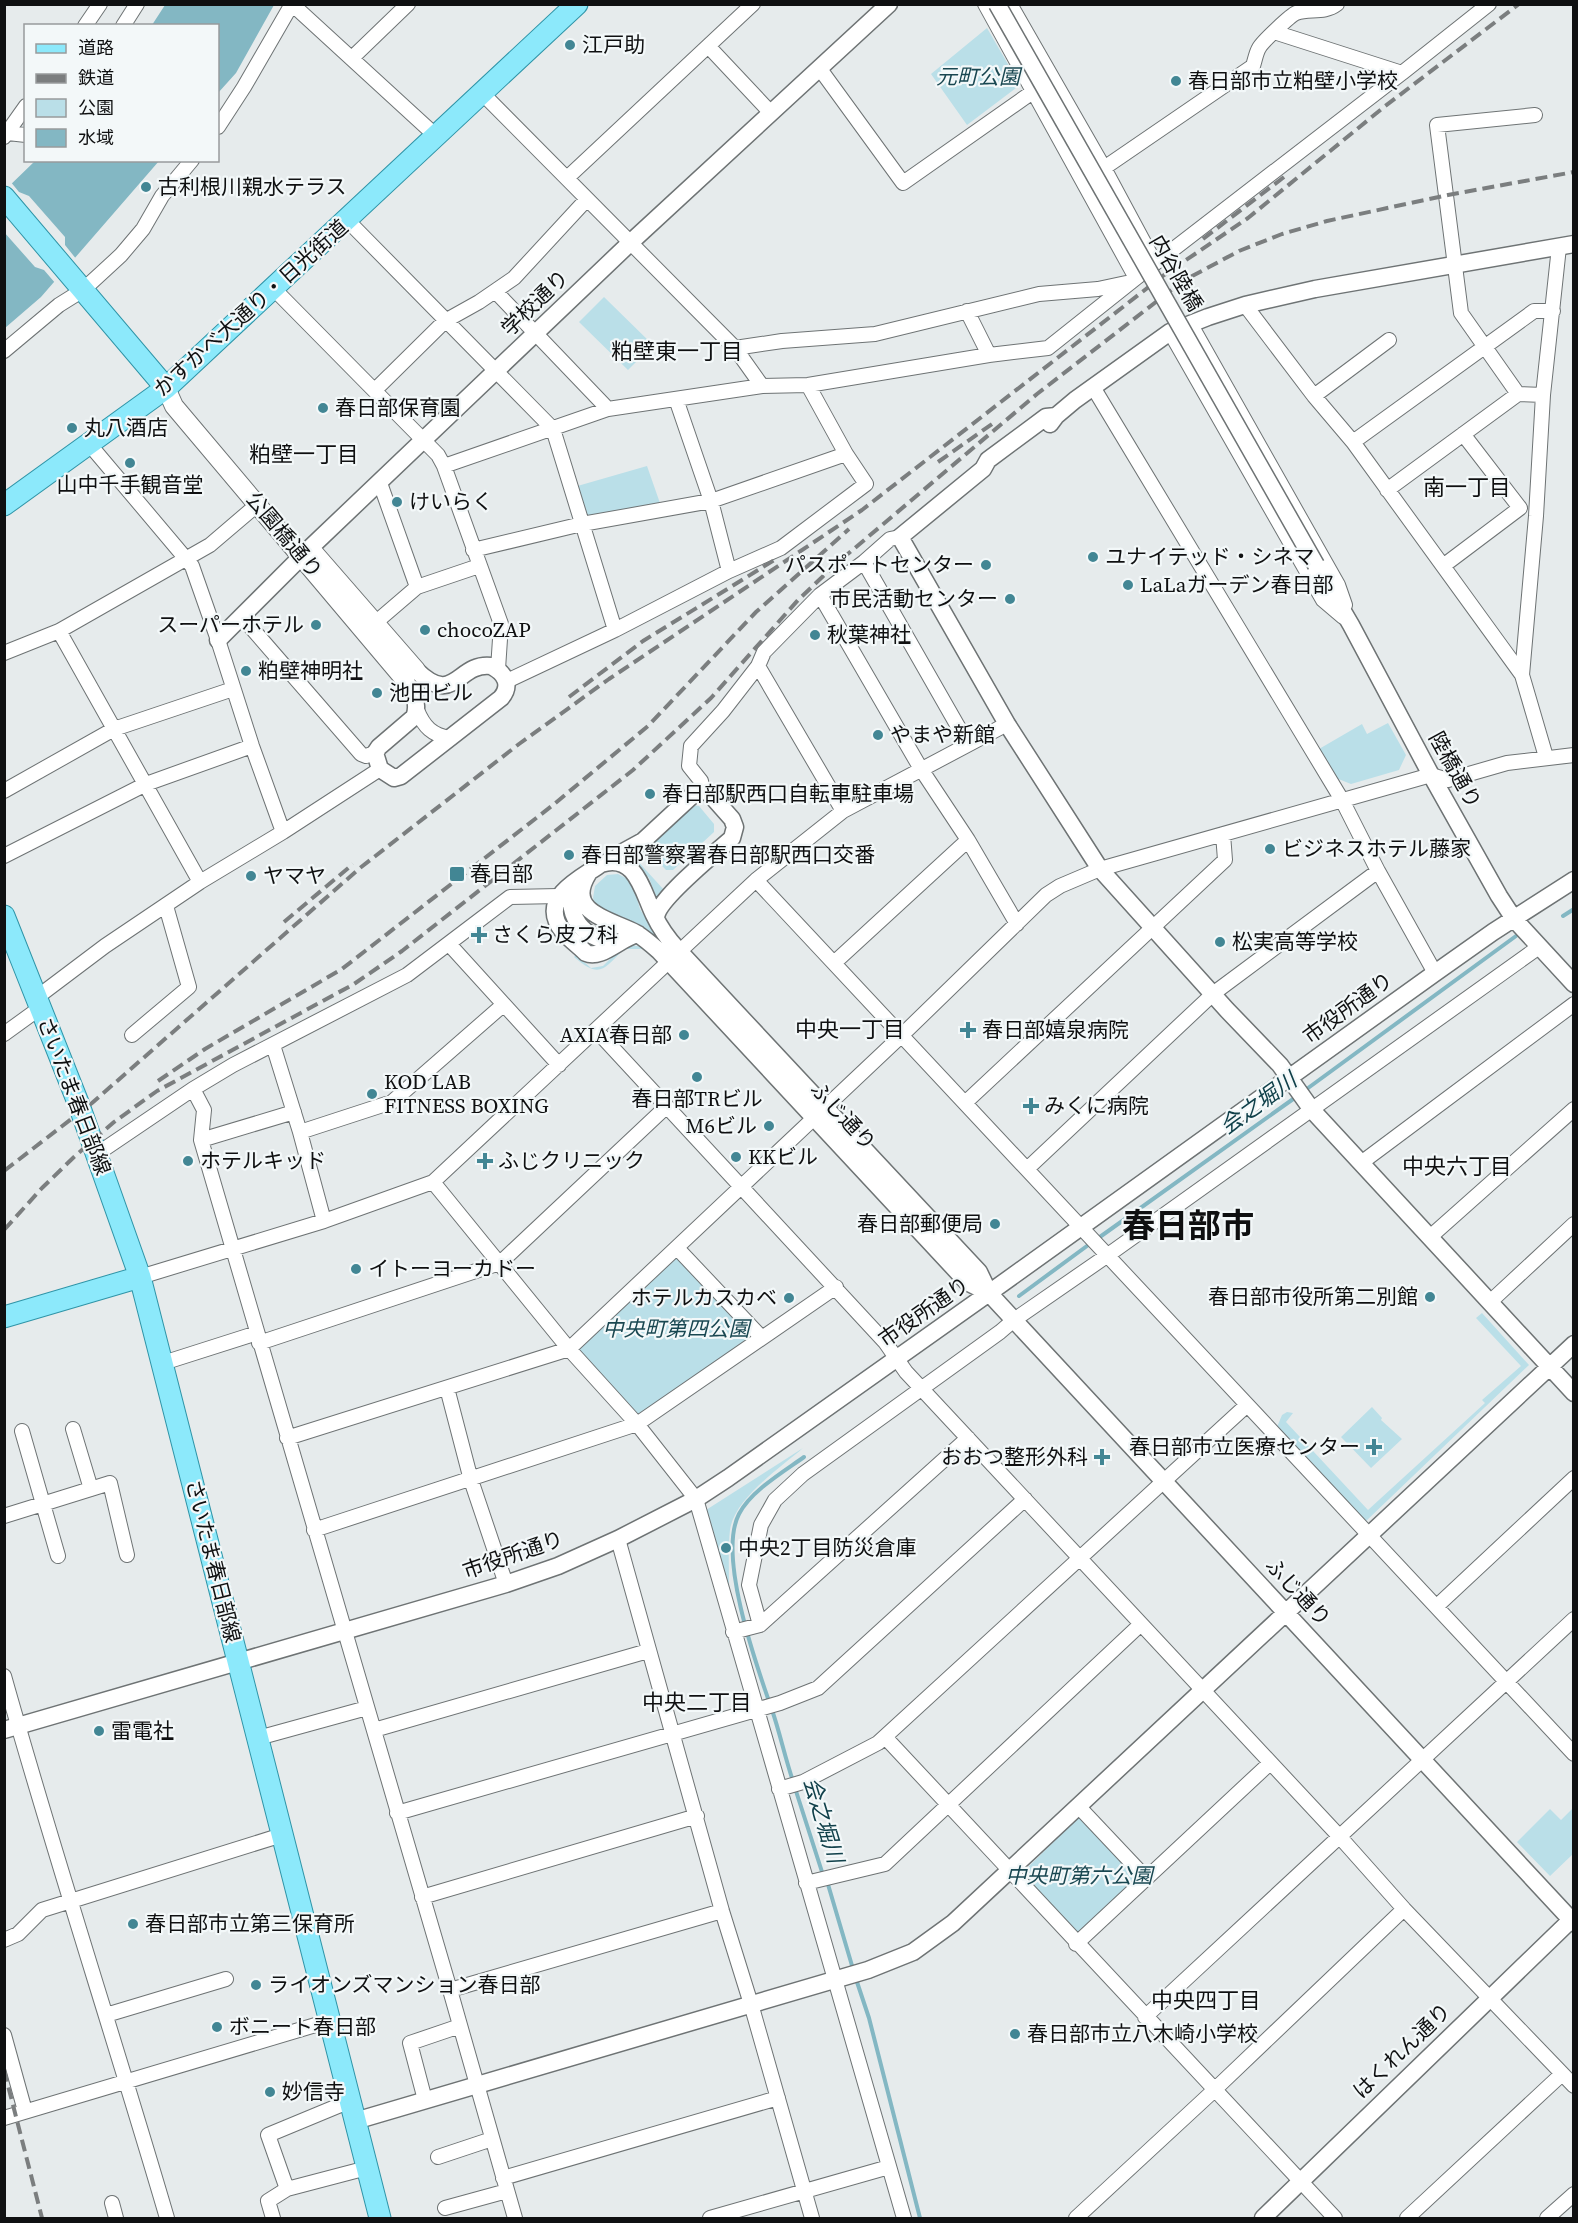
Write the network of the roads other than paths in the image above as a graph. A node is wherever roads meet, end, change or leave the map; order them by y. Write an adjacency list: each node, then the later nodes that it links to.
1 (100, 4): 13 (street)
2 (137, 4): 14 (street)
3 (408, 4): 17 (street)
4 (577, 4): 21 (main road, かすかべ大通り・日光街道)
5 (753, 4): 16 (street)
6 (889, 4): 18 (street, 学校通り)
7 (986, 4): 20 (street)
8 (997, 4): 86 (street, 内谷陸橋, bridge)
9 (1010, 4): 30 (street)
10 (1337, 4): 15 (street)
11 (1489, 4): 19 (street)
12 (292, 5): 17 (street); 25 (street)
13 (85, 24)
14 (124, 24)
15 (1274, 32): 19 (street); 30 (street)
16 (709, 47): 23 (street); 31 (street)
17 (352, 58): 28 (street)
18 (820, 69): 20 (street); 23 (street, 学校通り)
19 (1402, 73): 37 (street)
20 (1034, 91): 39 (street)
21 (482, 93): 28 (main road, かすかべ大通り・日光街道); 31 (street)
22 (24, 108): 26 (street)
23 (771, 112): 35 (street, 学校通り)
24 (1535, 115): 38 (street)
25 (219, 125)
26 (7, 128): 27 (street)
27 (24, 134)
28 (436, 136): 34 (main road, かすかべ大通り・日光街道)
29 (190, 162): 40 (street)
30 (1104, 168): 37 (street)
31 (567, 178): 33 (street)
32 (4, 197): 40 (main road, 公園橋通り)
33 (587, 199): 35 (street); 42 (street)
34 (347, 220): 41 (main road, かすかべ大通り・日光街道); 46 (street)
35 (631, 242): 49 (street, 学校通り); 51 (street)
36 (1566, 245): 38 (street); 45 (street)
37 (1155, 263): 39 (street)
38 (1456, 265): 43 (street); 52 (street)
39 (1133, 280): 44 (street); 54 (street)
40 (79, 286): 53 (street); 59 (main road, 公園橋通り)
41 (274, 289): 59 (main road, かすかべ大通り・日光街道); 60 (street)
42 (495, 291): 46 (street); 49 (street)
43 (1245, 304): 47 (street); 63 (street)
44 (967, 311): 51 (street); 54 (street)
45 (1553, 311): 52 (street); 62 (street)
46 (445, 321): 55 (street); 60 (street)
47 (1191, 325): 48 (street); 94 (street)
48 (1170, 332): 58 (street); 94 (street)
49 (536, 333): 55 (street, 学校通り); 65 (street)
50 (1389, 340): 63 (street)
51 (735, 348): 56 (street)
52 (1484, 348): 61 (street); 69 (street)
53 (4, 351)
54 (989, 355): 57 (street)
55 (497, 371): 66 (street); 68 (street, 学校通り)
56 (762, 386): 57 (street); 64 (street)
57 (808, 386): 71 (street)
58 (1093, 387): 81 (street); 119 (street)
59 (166, 388): 70 (main road, かすかべ大通り・日光街道); 76 (main road, 公園橋通り); 83 (main road, 公園橋通り)
60 (375, 390): 68 (street)
61 (1518, 394): 62 (street); 67 (street)
62 (1543, 395): 79 (street)
63 (1314, 396): 69 (street)
64 (676, 399): 65 (street); 75 (street)
65 (608, 409): 66 (street)
66 (554, 429): 72 (street); 80 (street)
67 (1463, 434): 74 (street); 78 (street)
68 (424, 440): 72 (street); 73 (street, 学校通り)
69 (1353, 442): 74 (street)
70 (90, 445): 77 (main road, かすかべ大通り・日光街道); 84 (street)
71 (846, 454): 75 (street); 89 (street)
72 (444, 466): 82 (street)
73 (380, 483): 83 (street, 学校通り); 90 (street)
74 (1388, 490): 88 (street)
75 (711, 501): 80 (street); 89 (street)
76 (258, 504): 83 (main road, 公園橋通り); 84 (street)
77 (4, 505)
78 (1520, 508): 79 (street); 88 (street)
79 (1536, 516): 102 (street)
80 (582, 524): 82 (street); 95 (street)
81 (900, 537): 85 (street); 105 (street)
82 (473, 550): 87 (street)
83 (306, 552): 92 (street, 学校通り); 93 (main road, 公園橋通り); 100 (main road, 公園橋通り)
84 (186, 558): 96 (street); 97 (street)
85 (864, 562): 91 (street); 108 (street)
86 (1316, 565): 94 (street, 陸橋通り)
87 (479, 566): 90 (street); 101 (street)
88 (1443, 566): 102 (street)
89 (729, 571): 95 (street)
90 (417, 587): 93 (street)
91 (820, 595): 99 (street); 113 (street)
92 (242, 616): 97 (street, 学校通り); 110 (street)
93 (375, 622): 100 (main road, 公園橋通り)
94 (1351, 625): 115 (street, 陸橋通り)
95 (615, 630): 101 (street)
96 (59, 631): 98 (street); 106 (street)
97 (218, 640): 103 (street)
98 (4, 653)
99 (758, 666): 118 (street); 120 (street)
100 (410, 675): 101 (street); 104 (street)
101 (502, 675): 107 (street)
102 (1522, 675): 112 (street)
103 (233, 689): 106 (street); 109 (street)
104 (417, 710): 107 (street); 110 (street)
105 (1007, 724): 108 (street); 126 (street)
106 (114, 729): 116 (street); 117 (street)
107 (450, 738): 114 (street)
108 (968, 744): 113 (street)
109 (252, 746): 116 (street); 121 (street)
110 (375, 753): 114 (street)
111 (1574, 755): 112 (street)
112 (1546, 757): 115 (street)
113 (921, 769): 120 (street); 123 (street)
114 (380, 770): 121 (street)
115 (1431, 775): 119 (street); 136 (street, 陸橋通り)
116 (146, 784): 124 (street); 131 (street)
117 (4, 791)
118 (703, 791): 125 (street); 135 (street)
119 (1342, 800): 122 (street); 127 (street)
120 (843, 811): 129 (street)
121 (283, 832): 131 (street)
122 (1223, 834): 126 (street); 138 (street)
123 (968, 840): 137 (street); 144 (street)
124 (4, 856)
125 (616, 862): 128 (street); 135 (street)
126 (1100, 869): 137 (street); 138 (street)
127 (1378, 871): 145 (street); 147 (street)
128 (581, 878): 132 (street); 139 (street); 140 (street)
129 (756, 880): 143 (street); 144 (street)
130 (1574, 880): 136 (street, 市役所通り)
131 (200, 882): 133 (street)
132 (559, 896): 140 (street); 141 (street)
133 (166, 906): 148 (street); 153 (street)
134 (4, 916): 148 (main road, さいたま春日部線)
135 (656, 918): 143 (street)
136 (1517, 923): 142 (street, 陸橋通り); 145 (street, 市役所通り)
137 (1017, 924): 154 (street)
138 (1152, 928): 147 (street); 159 (street)
139 (638, 934): 140 (street); 143 (street)
140 (616, 943)
141 (449, 944): 150 (street); 155 (street)
142 (1537, 944): 146 (street, 陸橋通り); 161 (street)
143 (675, 958): 151 (street); 164 (street, ふじ通り)
144 (834, 963): 154 (street)
145 (1435, 973): 157 (street, 市役所通り)
146 (1574, 984)
147 (1214, 993): 157 (street); 169 (street)
148 (38, 1003): 152 (street); 167 (main road, さいたま春日部線)
149 (1574, 1004): 168 (street)
150 (503, 1005): 156 (street); 165 (street)
151 (596, 1030): 156 (street); 160 (street)
152 (4, 1034)
153 (132, 1035)
154 (902, 1036): 159 (street); 164 (street)
155 (273, 1045): 158 (street); 163 (street)
156 (559, 1065): 170 (street)
157 (1293, 1082): 161 (street); 174 (street, 市役所通り)
158 (193, 1089): 166 (street); 167 (street)
159 (966, 1102): 169 (street)
160 (666, 1107): 171 (street); 179 (street)
161 (1309, 1107): 168 (street); 178 (street)
162 (1574, 1109): 175 (street)
163 (294, 1112): 165 (street); 166 (street)
164 (820, 1113): 171 (street); 182 (street, ふじ通り)
165 (300, 1132): 172 (street)
166 (201, 1140): 176 (street)
167 (97, 1154): 180 (main road, さいたま春日部線)
168 (1361, 1163): 175 (street)
169 (1028, 1169): 174 (street)
170 (433, 1182): 172 (street); 179 (street)
171 (742, 1187): 177 (street); 181 (street)
172 (324, 1221): 176 (street)
173 (1574, 1224): 183 (street)
174 (1084, 1229): 178 (street); 182 (street, 市役所通り)
175 (1430, 1237): 183 (street)
176 (232, 1248): 180 (street); 186 (street)
177 (677, 1248): 187 (street); 189 (street)
178 (1105, 1252): 185 (street); 196 (street)
179 (500, 1263): 186 (street); 189 (street)
180 (140, 1277): 184 (main road); 190 (main road, さいたま春日部線)
181 (836, 1287): 187 (street); 191 (street)
182 (992, 1297): 185 (street, ふじ通り); 191 (street, 市役所通り)
183 (1490, 1302): 192 (street)
184 (4, 1317)
185 (1012, 1318): 193 (street); 204 (street, ふじ通り)
186 (258, 1338): 190 (street); 200 (street)
187 (762, 1338): 197 (street)
188 (1574, 1344): 192 (street)
189 (569, 1349): 194 (street); 197 (street)
190 (163, 1363): 225 (main road, さいたま春日部線)
191 (902, 1365): 193 (street); 206 (street, 市役所通り)
192 (1549, 1366): 195 (street); 211 (street)
193 (919, 1385): 201 (street); 221 (street)
194 (447, 1388): 200 (street); 203 (street)
195 (1574, 1393)
196 (1247, 1405): 204 (street); 211 (street)
197 (637, 1424): 203 (street); 206 (street)
198 (74, 1429): 205 (street)
199 (22, 1431): 208 (street)
200 (287, 1438): 210 (street)
201 (968, 1438): 207 (street); 221 (street)
202 (1574, 1478): 217 (street)
203 (471, 1480): 210 (street); 216 (street)
204 (1164, 1481): 215 (street); 218 (street, ふじ通り)
205 (91, 1489): 208 (street); 213 (street)
206 (696, 1499): 212 (street, 市役所通り); 223 (street)
207 (1025, 1499): 215 (street); 230 (street)
208 (44, 1503): 209 (street); 214 (street)
209 (4, 1516)
210 (314, 1530): 222 (street)
211 (1368, 1534): 217 (street); 218 (street)
212 (618, 1539): 216 (street, 市役所通り); 224 (street)
213 (127, 1555)
214 (58, 1556)
215 (1081, 1559): 220 (street); 234 (street)
216 (506, 1584): 222 (street, 市役所通り)
217 (1437, 1606): 227 (street)
218 (1285, 1611): 228 (street); 237 (street, ふじ通り)
219 (1574, 1619): 227 (street)
220 (1140, 1624): 228 (street); 240 (street)
221 (757, 1626): 223 (street)
222 (344, 1631): 225 (street, 市役所通り); 229 (street)
223 (736, 1631): 230 (street)
224 (648, 1651): 232 (street); 233 (street)
225 (238, 1662): 231 (street, 市役所通り); 235 (main road, さいたま春日部線)
226 (4, 1676): 231 (street)
227 (1507, 1681): 236 (street); 237 (street)
228 (1203, 1689): 238 (street); 241 (street)
229 (367, 1708): 232 (street); 235 (street)
230 (758, 1708): 233 (street); 239 (street)
231 (11, 1728): 250 (street)
232 (374, 1730): 242 (street)
233 (672, 1734): 242 (street); 243 (street)
234 (885, 1737): 239 (street); 240 (street)
235 (258, 1738): 244 (main road, さいたま春日部線)
236 (1573, 1754)
237 (1422, 1758): 245 (street); 253 (street, ふじ通り)
238 (1270, 1763): 245 (street); 247 (street)
239 (782, 1788): 248 (street)
240 (948, 1806): 246 (street); 248 (street)
241 (1079, 1807): 246 (street); 247 (street)
242 (397, 1813): 249 (street)
243 (697, 1816): 249 (street); 252 (street)
244 (282, 1835): 250 (street); 263 (main road, さいたま春日部線)
245 (1340, 1836): 251 (street); 262 (street)
246 (1009, 1871): 255 (street); 256 (street)
247 (1146, 1878): 255 (street)
248 (810, 1882): 256 (street)
249 (422, 1896): 258 (street)
250 (70, 1901): 254 (street); 261 (street)
251 (1404, 1909): 259 (street); 270 (street)
252 (722, 1911): 258 (street); 260 (street)
253 (1572, 1920): 259 (street, はくれん通り)
254 (4, 1940)
255 (1076, 1944): 262 (street)
256 (839, 1978): 260 (street); 279 (street)
257 (226, 1979): 261 (street)
258 (450, 1990): 264 (street)
259 (1490, 1998): 266 (street); 281 (street, はくれん通り)
260 (751, 2004): 268 (street); 271 (street)
261 (106, 2015): 267 (street)
262 (1145, 2017): 270 (street)
263 (329, 2021): 267 (street); 273 (main road, さいたま春日部線)
264 (460, 2026): 268 (street); 272 (street)
265 (4, 2035): 274 (street)
266 (1562, 2074): 269 (street); 299 (street)
267 (127, 2081): 274 (street); 289 (street)
268 (476, 2085): 272 (street); 277 (street)
269 (1574, 2086)
270 (1215, 2089): 281 (street); 296 (street)
271 (778, 2098): 282 (street); 284 (street)
272 (426, 2100): 276 (street)
273 (350, 2101): 276 (main road, さいたま春日部線); 283 (street)
274 (25, 2111): 275 (street)
275 (4, 2118)
276 (355, 2121): 280 (main road, さいたま春日部線)
277 (492, 2139): 278 (street); 282 (street)
278 (438, 2157)
279 (889, 2167): 284 (street); 295 (street)
280 (367, 2168): 283 (street); 291 (main road, さいたま春日部線)
281 (1300, 2182): 297 (street, はくれん通り); 298 (street)
282 (505, 2185): 287 (street); 292 (street)
283 (287, 2189): 290 (street)
284 (805, 2191): 293 (street); 294 (street)
285 (1574, 2194): 300 (street)
286 (112, 2203): 288 (street)
287 (446, 2208)
288 (116, 2218)
289 (167, 2218)
290 (273, 2218)
291 (380, 2218)
292 (515, 2218)
293 (710, 2218)
294 (812, 2218)
295 (904, 2218)
296 (1076, 2218)
297 (1263, 2218)
298 (1335, 2218)
299 (1407, 2218)
300 (1547, 2218)

